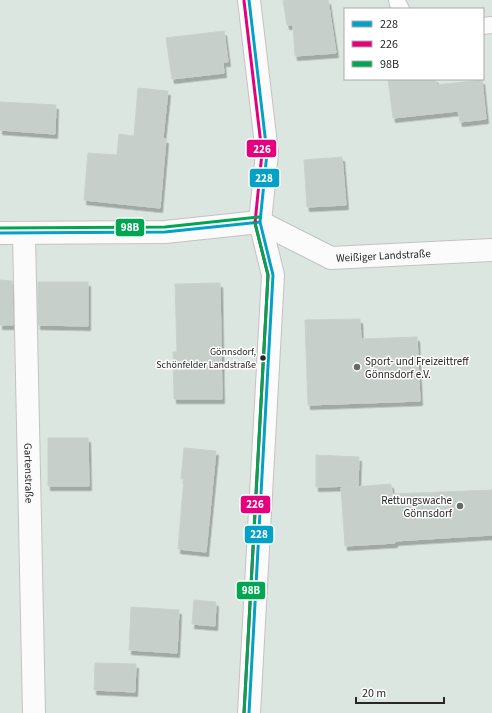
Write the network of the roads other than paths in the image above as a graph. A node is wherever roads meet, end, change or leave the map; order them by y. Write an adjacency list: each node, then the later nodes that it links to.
1 (249, 0): 2 (street)
2 (260, 222): 4 (street); 5 (street, Weißiger Landstraße); 7 (street)
3 (0, 233): 4 (street)
4 (24, 234): 6 (street, Gartenstraße)
5 (492, 250)
6 (34, 713)
7 (249, 713)

